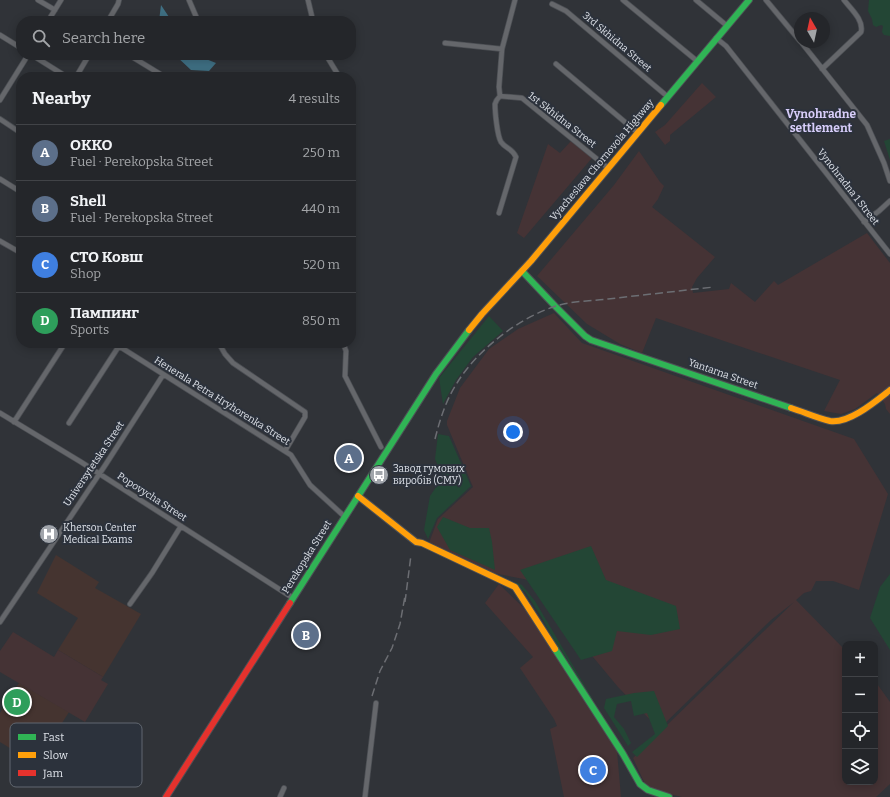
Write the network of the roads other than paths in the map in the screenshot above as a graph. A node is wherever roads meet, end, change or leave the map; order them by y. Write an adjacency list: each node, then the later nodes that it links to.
1 (38, 0): 13 (street)
2 (61, 0): 13 (street)
3 (119, 0): 15 (street)
4 (190, 0): 16 (street)
5 (308, 0): 17 (street)
6 (515, 0): 25 (street)
7 (623, 0): 31 (street)
8 (696, 0): 18 (street)
9 (749, 0): 18 (main road, Vyacheslava Chornovola Highway)
10 (766, 0): 20 (street)
11 (844, 0): 33 (street)
12 (552, 4): 41 (street, 3rd Skhidna Street)
13 (55, 10): 14 (street)
14 (51, 16)
15 (111, 16)
16 (196, 16)
17 (312, 16)
18 (726, 26): 21 (main road, Vyacheslava Chornovola Highway)
19 (0, 35): 23 (street)
20 (794, 35)
21 (716, 38): 31 (main road, Vyacheslava Chornovola Highway); 52 (street, Vynohradna 1 Street)
22 (445, 43): 25 (street)
23 (16, 45)
24 (805, 48): 33 (street)
25 (502, 49): 40 (street)
26 (25, 60): 34 (street)
27 (40, 60): 35 (street)
28 (86, 60): 36 (street)
29 (137, 60): 37 (street)
30 (329, 60): 38 (street)
31 (697, 61): 41 (main road, Vyacheslava Chornovola Highway)
32 (556, 64): 45 (street)
33 (822, 69): 48 (street)
34 (17, 72)
35 (59, 72)
36 (79, 72)
37 (157, 72)
38 (335, 72)
39 (16, 74): 42 (street)
40 (500, 96): 46 (street, 1st Skhidna Street); 51 (street)
41 (668, 97): 45 (main road, Vyacheslava Chornovola Highway)
42 (0, 100)
43 (0, 119): 44 (street)
44 (16, 130)
45 (638, 133): 46 (main road, Vyacheslava Chornovola Highway)
46 (608, 168): 56 (main road, Vyacheslava Chornovola Highway)
47 (0, 179): 49 (street)
48 (890, 181)
49 (16, 189)
50 (890, 201): 52 (street)
51 (499, 213)
52 (864, 222): 55 (street, Vynohradna 1 Street)
53 (0, 242): 54 (street)
54 (16, 250)
55 (890, 254)
56 (522, 271): 57 (main road, Vyacheslava Chornovola Highway); 64 (main road, Yantarna Street)
57 (469, 330): 71 (main road, Perekopska Street)
58 (62, 348): 66 (street)
59 (118, 348): 67 (street)
60 (122, 348): 63 (street, Henerala Petra Hryhorenka Street)
61 (222, 348): 69 (street)
62 (345, 348): 68 (street)
63 (163, 375): 69 (street, Henerala Petra Hryhorenka Street); 70 (street, Universytetska Street)
64 (890, 390)
65 (0, 413): 66 (street, Popovycha Street)
66 (14, 422): 70 (street, Popovycha Street)
67 (69, 423)
68 (381, 447)
69 (285, 451): 72 (street, Henerala Petra Hryhorenka Street)
70 (99, 474): 73 (street, Popovycha Street); 76 (street, Universytetska Street)
71 (358, 496): 72 (main road, Perekopska Street); 82 (main road)
72 (345, 516): 74 (main road, Perekopska Street)
73 (181, 526): 74 (street, Popovycha Street); 75 (street)
74 (293, 598): 79 (main road, Perekopska Street)
75 (130, 604)
76 (0, 622)
77 (376, 703): 81 (street)
78 (284, 788): 80 (street)
79 (166, 797)
80 (280, 797)
81 (365, 797)
82 (670, 797)

